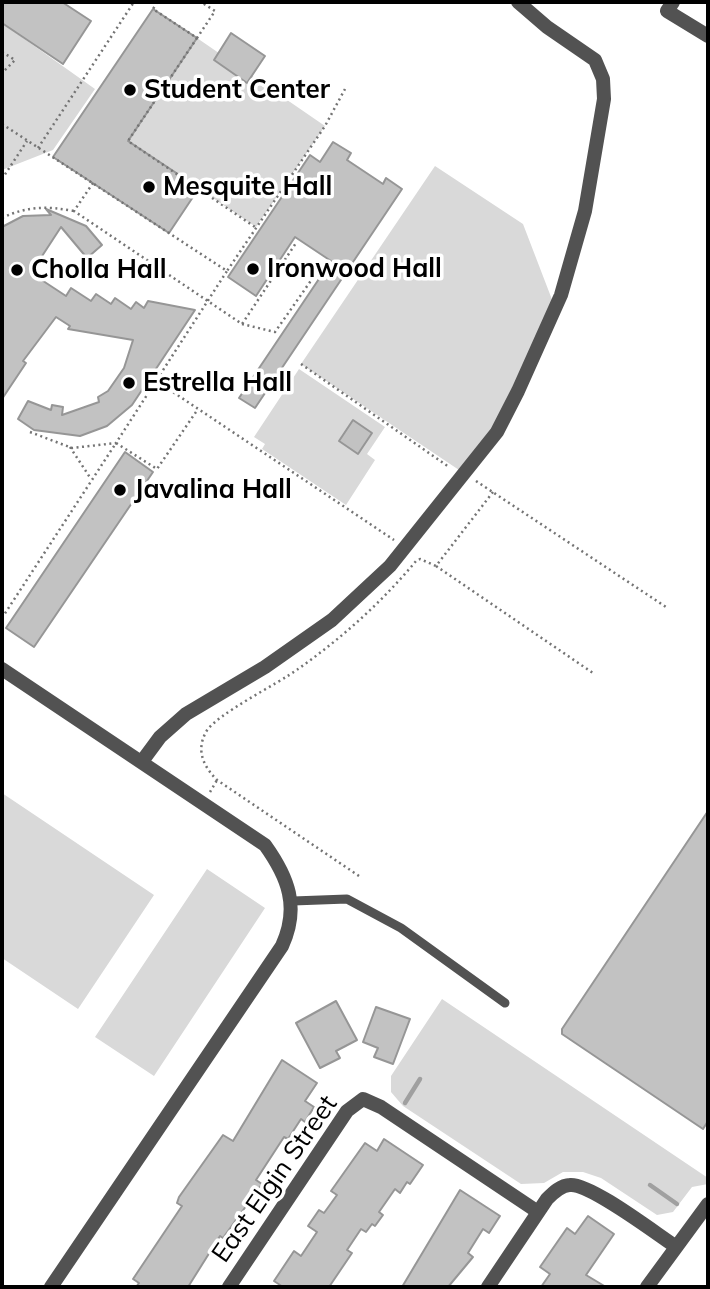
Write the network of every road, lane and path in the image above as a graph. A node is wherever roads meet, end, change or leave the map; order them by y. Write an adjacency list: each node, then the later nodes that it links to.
1 (134, 2): 13 (path)
2 (157, 2): 7 (path)
3 (201, 2): 7 (path)
4 (518, 2): 30 (street)
5 (670, 6): 6 (street)
6 (708, 36)
7 (197, 38): 18 (path)
8 (2, 52): 9 (path)
9 (2, 73)
10 (345, 89): 18 (path)
11 (2, 124): 12 (path)
12 (27, 141): 13 (path); 14 (path)
13 (38, 148): 15 (path)
14 (2, 179)
15 (93, 184): 16 (path); 21 (path)
16 (74, 211): 17 (path); 22 (path)
17 (2, 218)
18 (256, 227): 21 (path)
19 (296, 243): 23 (path)
20 (324, 262): 23 (path)
21 (227, 271): 22 (path)
22 (207, 301): 23 (path); 25 (path)
23 (242, 324)
24 (300, 364): 30 (path)
25 (155, 380): 26 (path); 28 (path)
26 (198, 409): 28 (path); 33 (path)
27 (30, 432): 29 (path)
28 (116, 443): 29 (path); 31 (path)
29 (70, 447): 31 (path)
30 (465, 474): 32 (path); 33 (street)
31 (92, 481): 37 (path)
32 (493, 492): 35 (path); 36 (path)
33 (407, 549): 34 (path); 40 (street)
34 (419, 559): 35 (path); 41 (path)
35 (436, 566): 39 (path)
36 (666, 607)
37 (2, 618)
38 (2, 669): 40 (street)
39 (593, 673)
40 (143, 760): 42 (street)
41 (359, 876)
42 (293, 901): 43 (lane); 47 (street)
43 (505, 1003)
44 (708, 1205): 46 (street)
45 (538, 1212): 46 (street); 48 (street, East Elgin Street); 49 (street)
46 (675, 1246): 50 (street)
47 (51, 1287)
48 (229, 1287)
49 (488, 1287)
50 (647, 1287)

